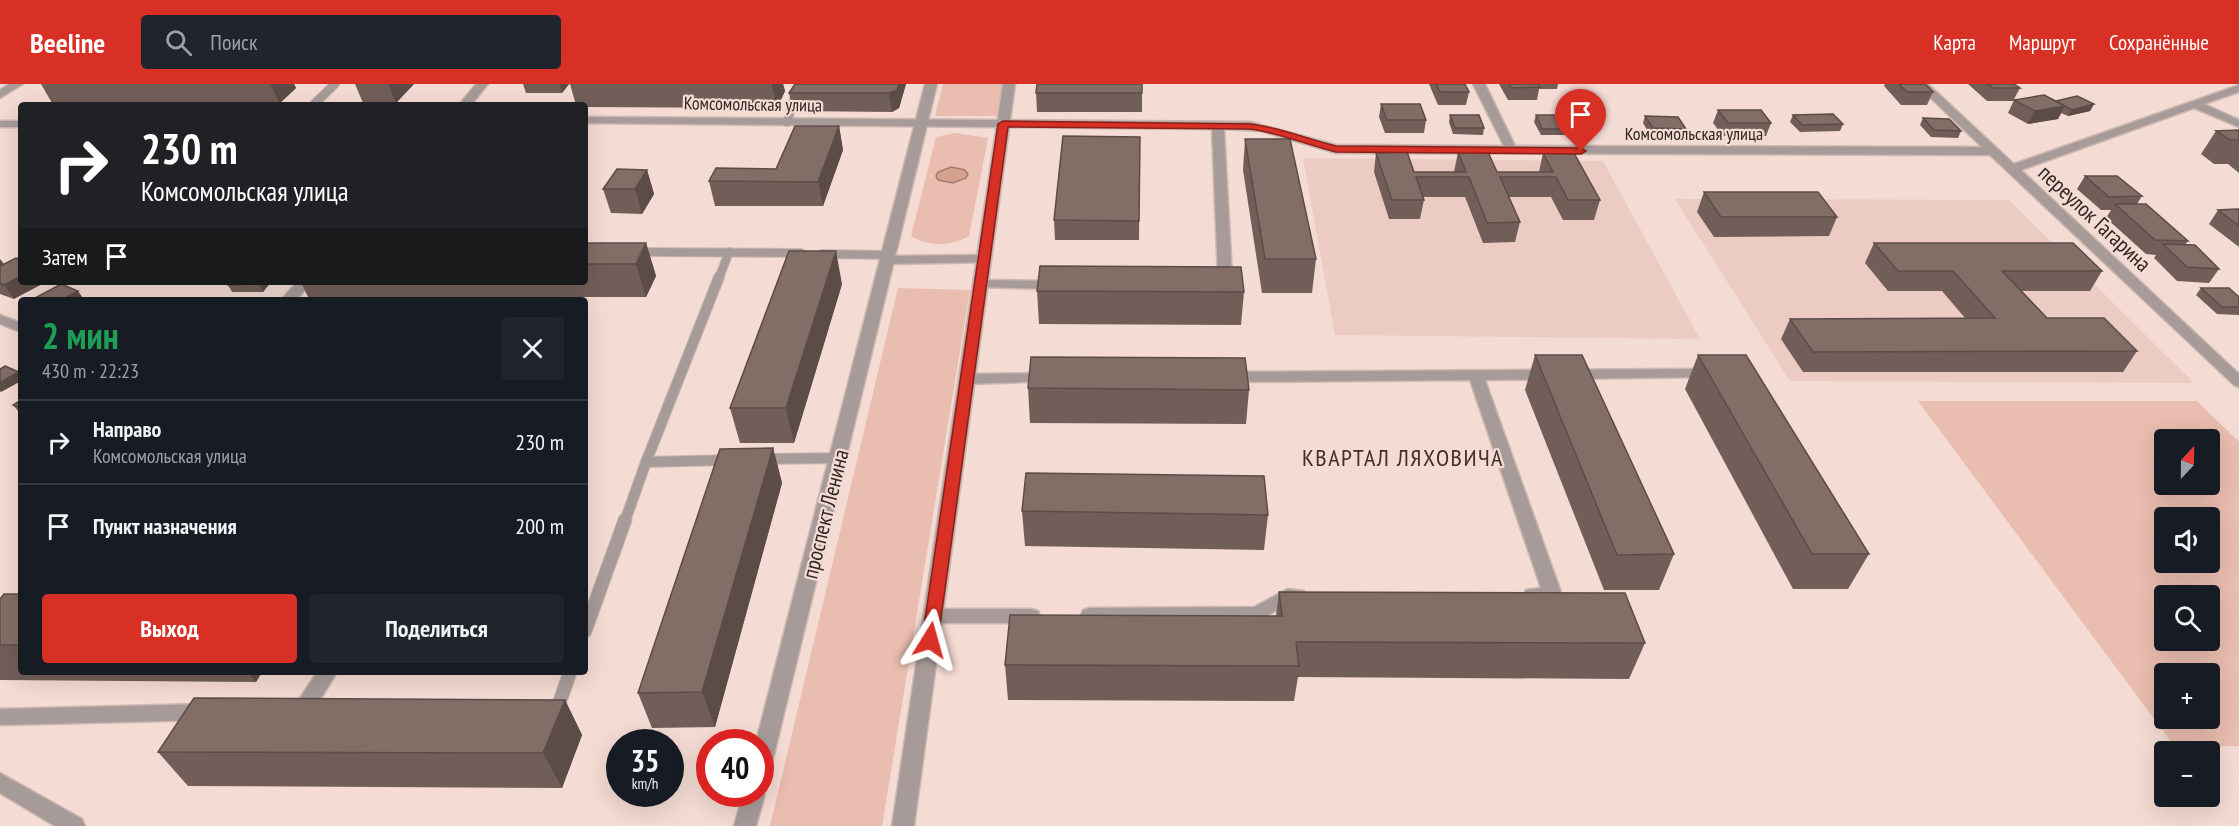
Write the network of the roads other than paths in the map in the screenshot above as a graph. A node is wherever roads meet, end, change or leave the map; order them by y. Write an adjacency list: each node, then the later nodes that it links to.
1 (17, 84): 10 (street)
2 (335, 84): 11 (lane)
3 (482, 84): 12 (street)
4 (799, 84): 15 (lane)
5 (931, 84): 16 (street, проспект Ленина)
6 (1009, 84): 19 (street)
7 (1479, 84): 22 (street)
8 (1922, 84): 23 (street, переулок Гагарина)
9 (2239, 88): 13 (street)
10 (0, 95)
11 (317, 102)
12 (467, 102)
13 (2194, 104): 20 (street); 24 (street)
14 (588, 120): 15 (street, Комсомольская улица)
15 (787, 122): 16 (street, Комсомольская улица)
16 (921, 123): 19 (street); 27 (street, проспект Ленина)
17 (0, 124): 18 (street)
18 (18, 124)
19 (1003, 124): 21 (street, Комсомольская улица); 28 (street)
20 (2239, 124)
21 (1218, 126): 22 (street, Комсомольская улица); 32 (street)
22 (1512, 151): 23 (street, Комсомольская улица)
23 (1993, 151): 24 (street, переулок Гагарина)
24 (2012, 169): 41 (street, переулок Гагарина)
25 (629, 252): 26 (lane)
26 (729, 252): 27 (lane); 45 (lane)
27 (888, 257): 28 (street); 42 (street, проспект Ленина)
28 (984, 259): 30 (street)
29 (302, 285): 33 (street)
30 (980, 285): 31 (street); 40 (street)
31 (1071, 285)
32 (1209, 285)
33 (291, 297)
34 (0, 319): 35 (street)
35 (18, 327)
36 (1698, 374): 37 (street)
37 (1476, 375): 38 (street); 46 (street)
38 (1216, 377)
39 (1062, 378): 40 (street)
40 (967, 379): 50 (street)
41 (2239, 382)
42 (839, 458): 44 (lane); 58 (street, проспект Ленина)
43 (736, 460): 45 (lane)
44 (748, 460)
45 (646, 462): 51 (lane)
46 (1519, 595)
47 (1311, 596): 49 (street)
48 (1049, 615): 50 (street)
49 (1072, 615)
50 (933, 616): 63 (street)
51 (588, 623)
52 (326, 675): 55 (street)
53 (569, 675): 54 (lane)
54 (534, 707)
55 (281, 710)
56 (222, 711): 57 (street)
57 (0, 717)
58 (770, 729)
59 (0, 782): 61 (street)
60 (750, 807): 62 (street)
61 (74, 826)
62 (745, 826)
63 (903, 826)

